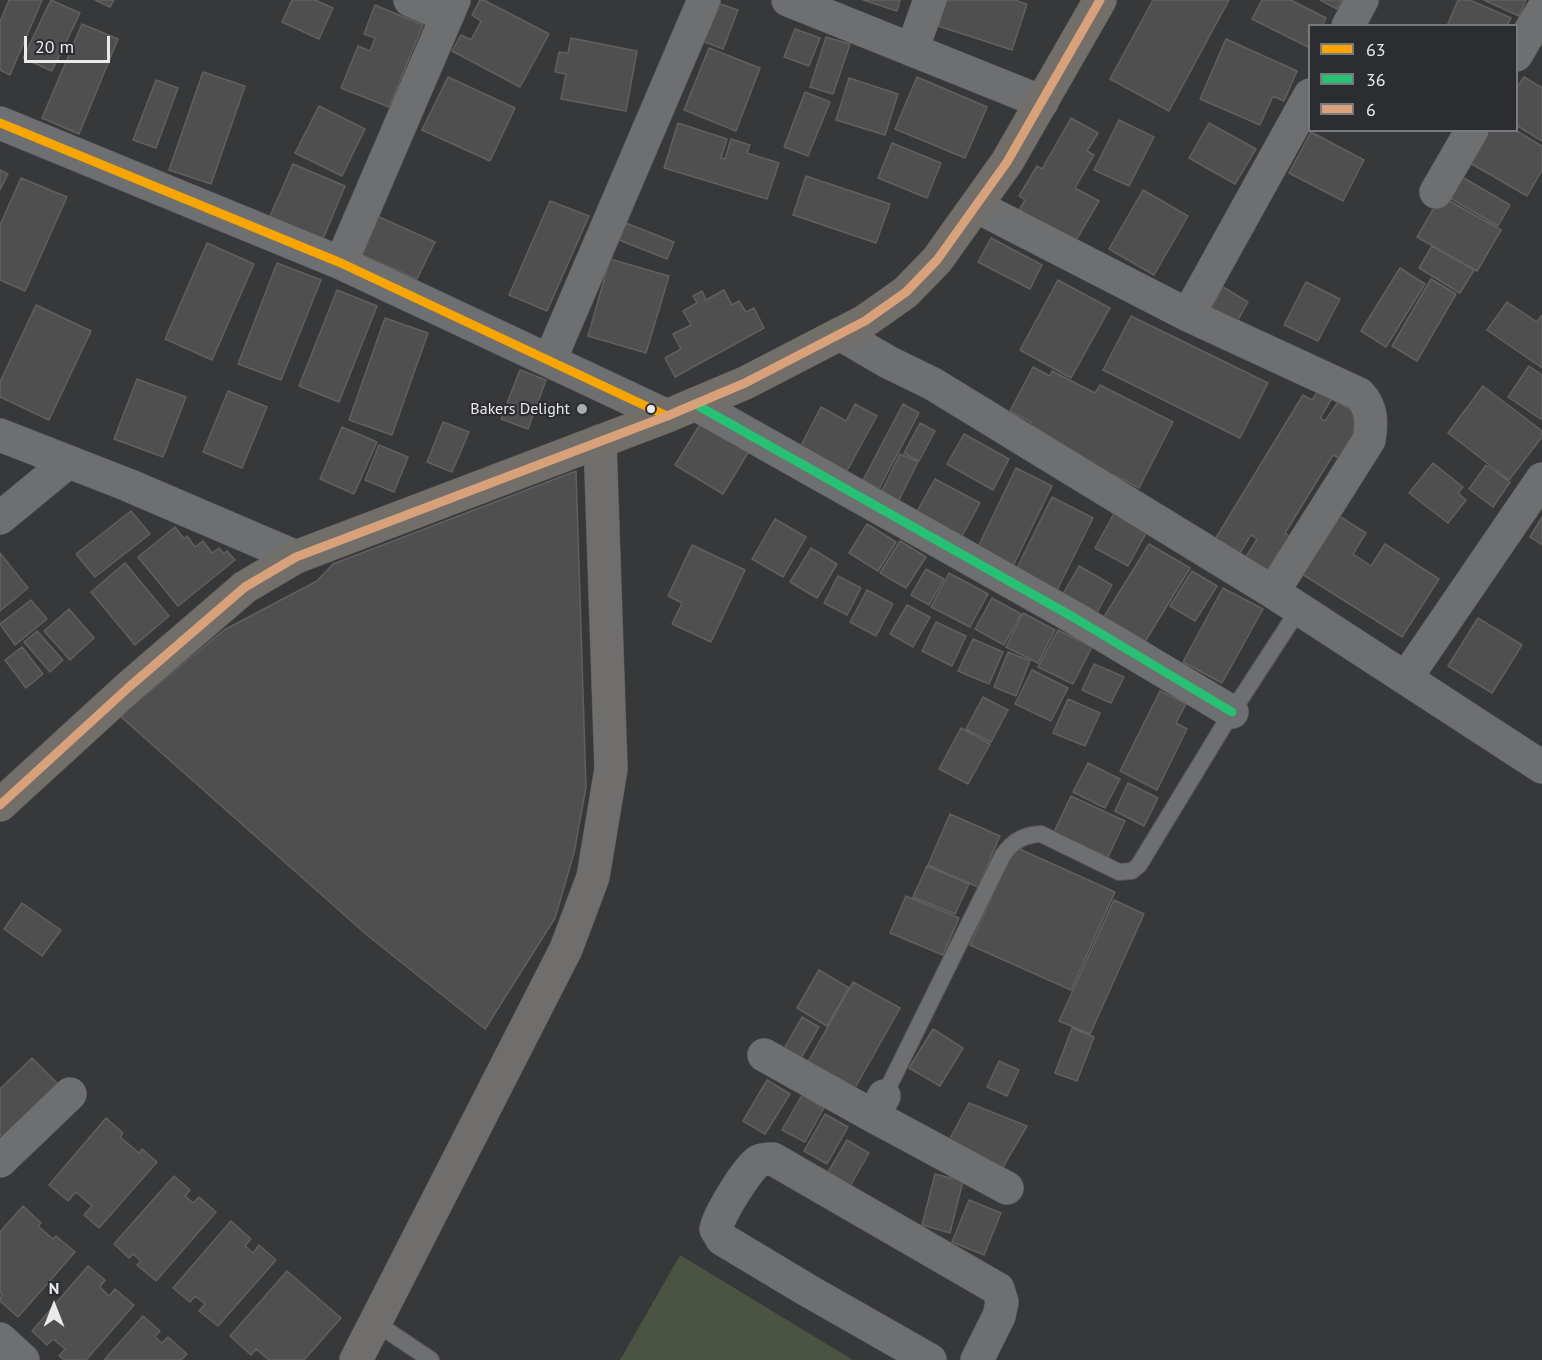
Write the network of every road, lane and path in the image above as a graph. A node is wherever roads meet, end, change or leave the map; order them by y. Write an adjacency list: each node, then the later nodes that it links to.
1 (410, 0): 7 (street)
2 (704, 0): 21 (street)
3 (788, 0): 10 (street)
4 (930, 0): 10 (street)
5 (1100, 0): 13 (main road)
6 (1362, 0): 9 (street)
7 (451, 8): 18 (street)
8 (1542, 11): 11 (street)
9 (1349, 24)
10 (912, 50): 13 (street)
11 (1518, 52)
12 (1308, 99): 19 (street)
13 (1042, 102): 17 (main road)
14 (0, 123): 18 (street)
15 (1471, 132): 16 (street)
16 (1436, 192)
17 (976, 206): 19 (street); 20 (main road)
18 (340, 263): 21 (street)
19 (1188, 315): 29 (street)
20 (840, 334): 22 (main road); 29 (street)
21 (550, 360): 22 (street)
22 (681, 410): 24 (main road); 31 (street)
23 (0, 435): 25 (street)
24 (600, 441): 28 (main road); 39 (street)
25 (68, 462): 27 (street); 28 (street)
26 (1542, 479): 30 (street)
27 (0, 518)
28 (296, 557): 33 (main road)
29 (1286, 601): 30 (street); 31 (lane)
30 (1406, 678): 32 (street)
31 (1232, 712): 36 (lane)
32 (1542, 767)
33 (5, 794)
34 (764, 1055): 36 (street)
35 (70, 1094): 37 (street)
36 (879, 1106): 38 (street)
37 (0, 1161)
38 (1007, 1188)
39 (376, 1323): 40 (street); 41 (lane)
40 (356, 1360)
41 (431, 1360)
42 (930, 1360): 43 (street)
43 (977, 1360)

